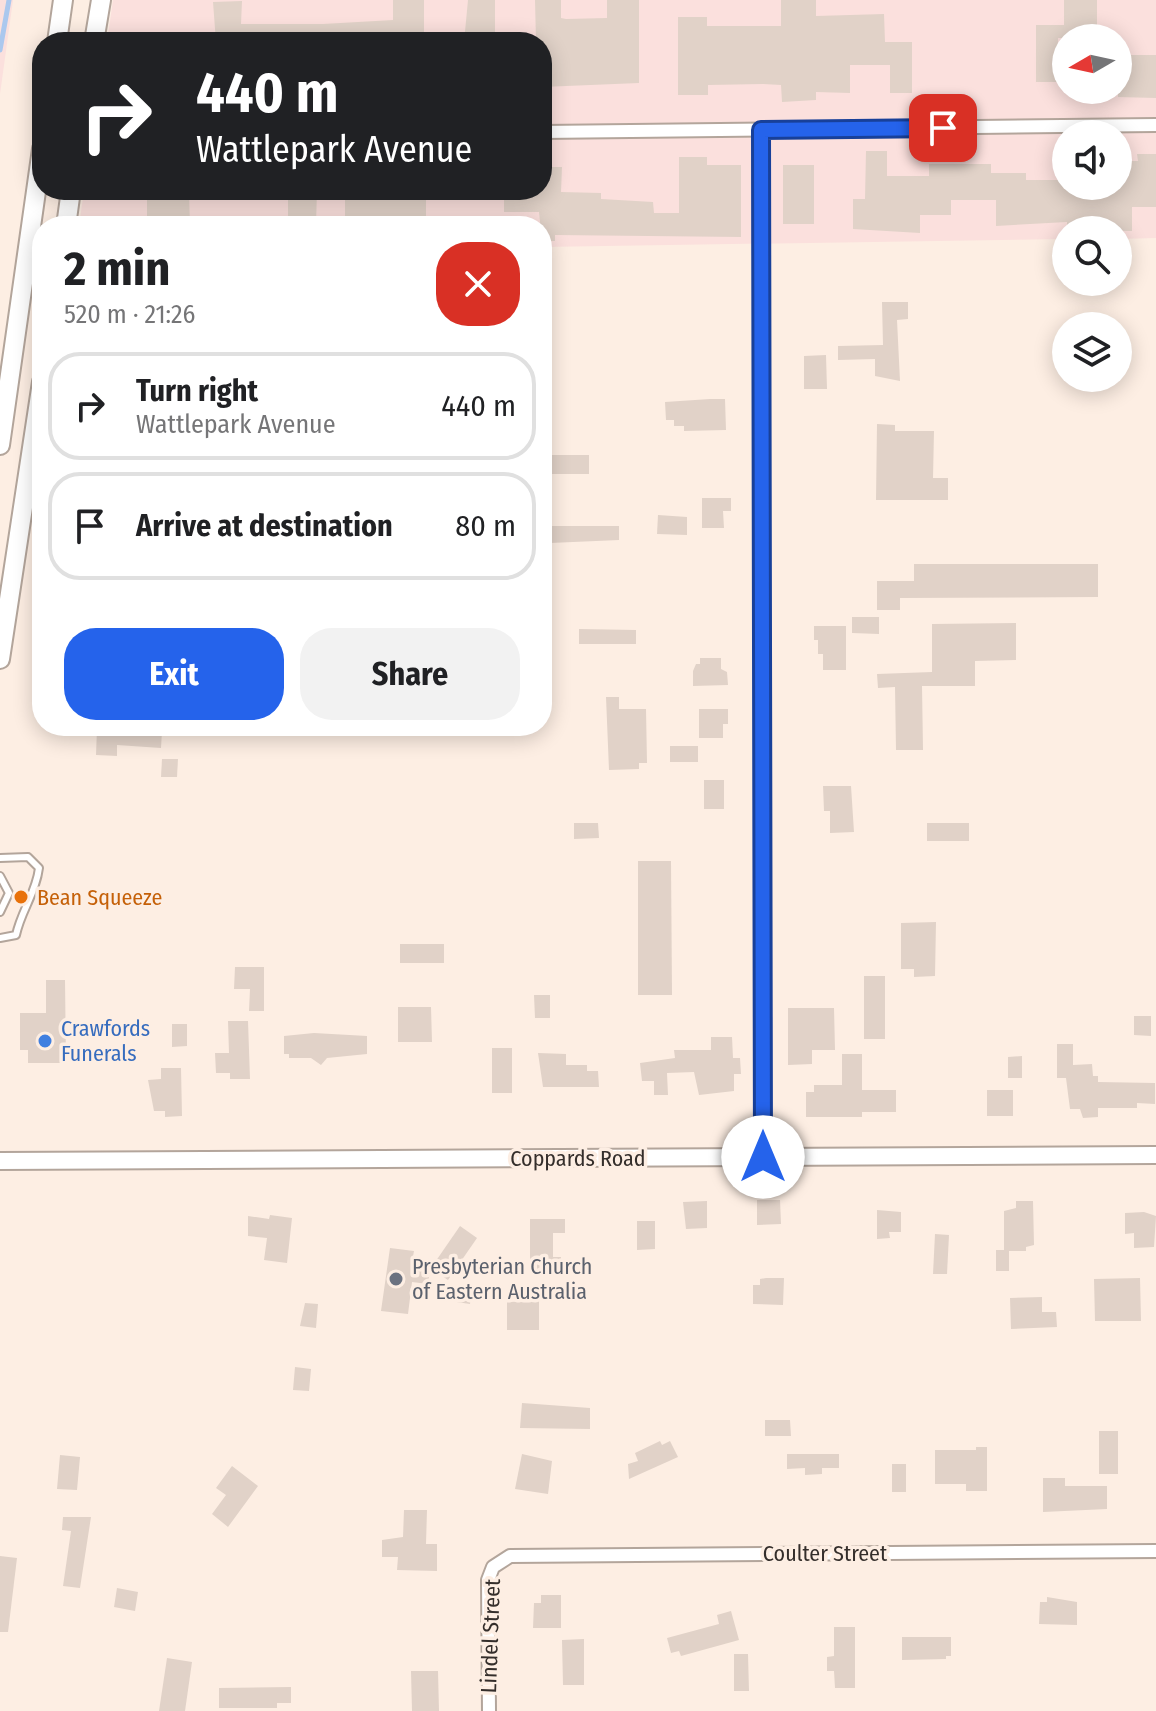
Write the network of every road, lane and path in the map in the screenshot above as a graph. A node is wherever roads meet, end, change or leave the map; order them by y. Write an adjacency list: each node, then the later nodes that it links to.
1 (63, 0): 3 (main road)
2 (101, 0): 4 (main road)
3 (58, 32)
4 (96, 32)
5 (1156, 125): 6 (street)
6 (761, 130): 7 (street); 17 (street)
7 (552, 132)
8 (32, 219): 9 (main road)
9 (0, 445)
10 (32, 448): 11 (main road)
11 (0, 659)
12 (0, 858): 15 (lane)
13 (0, 876): 14 (lane)
14 (0, 912)
15 (0, 938)
16 (1156, 1155): 17 (street, Coppards Road)
17 (763, 1157): 18 (street, Coppards Road)
18 (0, 1161)
19 (1156, 1551): 20 (street, Coulter Street)
20 (496, 1564): 21 (street, Lindel Street)
21 (489, 1711)

